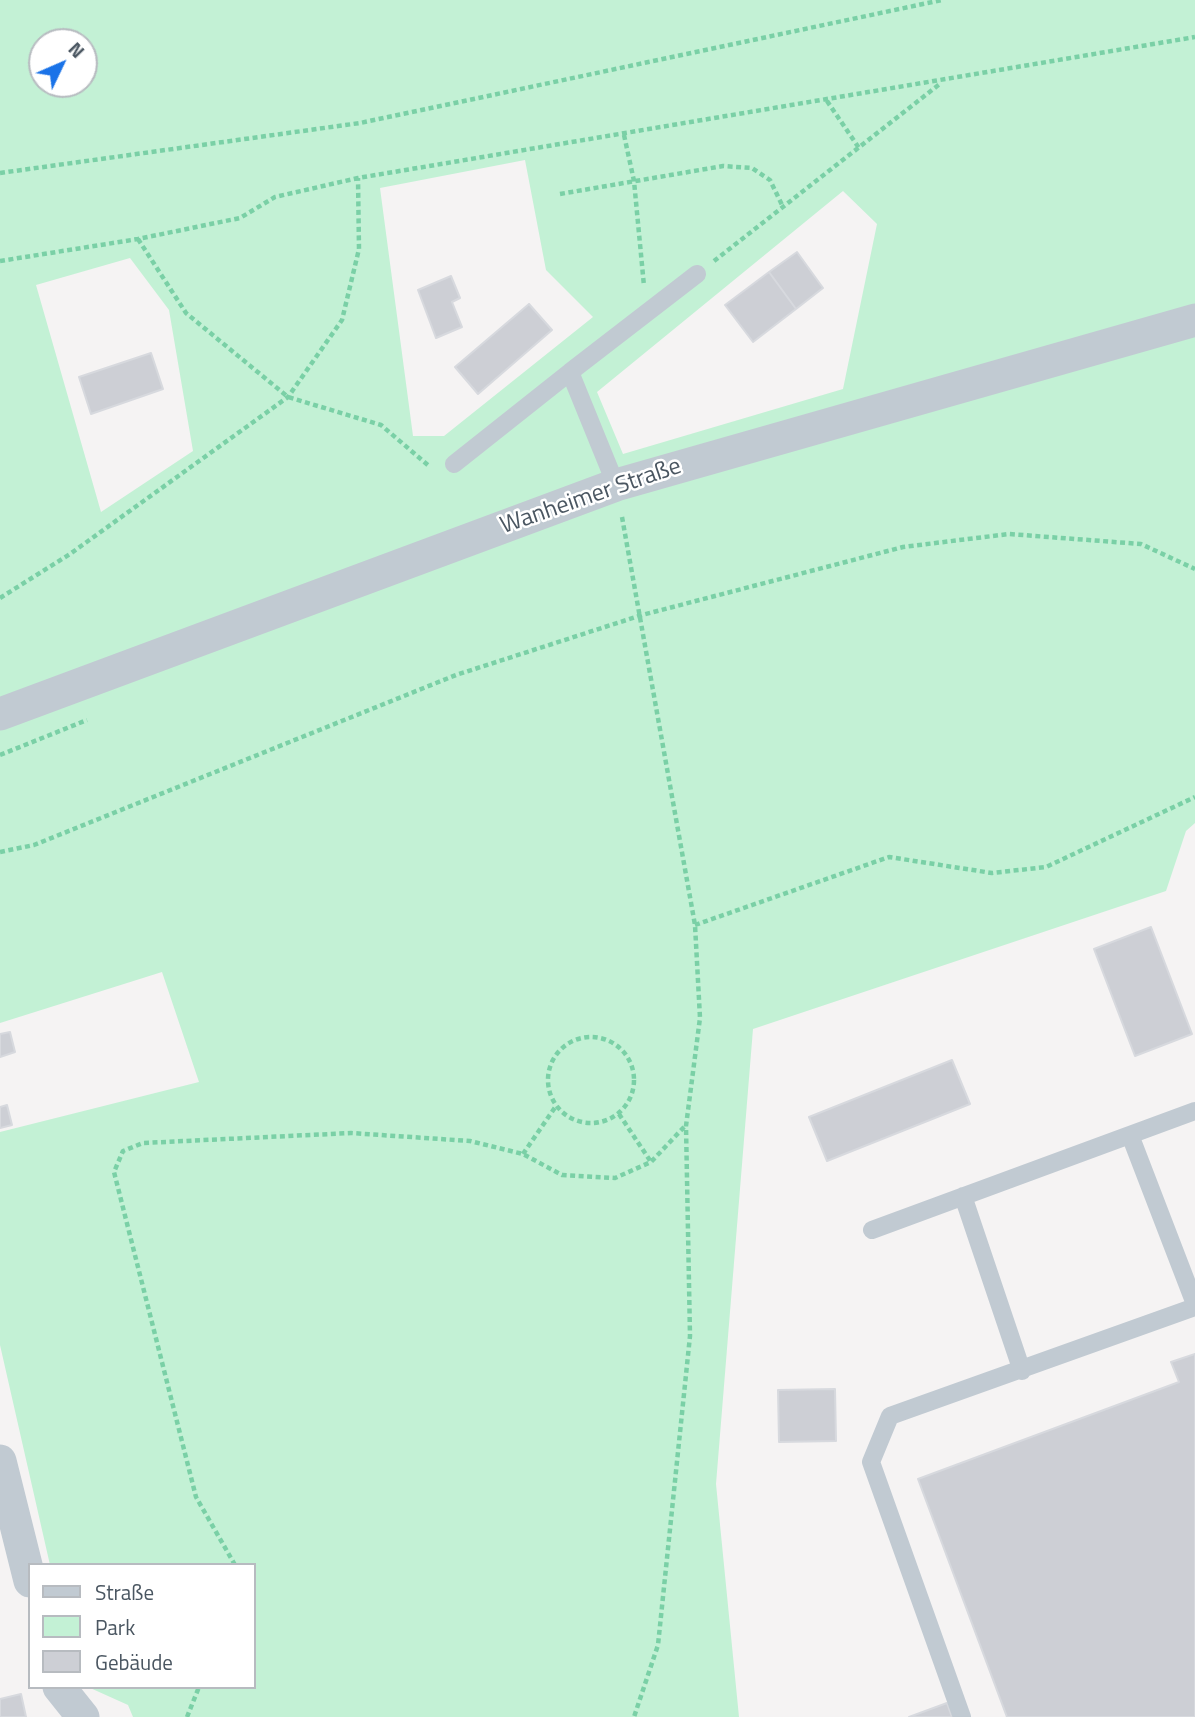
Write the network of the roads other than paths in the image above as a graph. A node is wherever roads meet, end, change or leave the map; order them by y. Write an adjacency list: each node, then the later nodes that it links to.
1 (696, 274): 3 (lane)
2 (1195, 320): 5 (street, Wanheimer Straße)
3 (570, 372): 4 (lane); 5 (lane)
4 (454, 464)
5 (616, 485): 6 (street, Wanheimer Straße)
6 (0, 714)
7 (1195, 1111): 8 (lane)
8 (1130, 1135): 9 (lane); 11 (lane)
9 (963, 1196): 10 (lane); 12 (lane)
10 (872, 1230)
11 (1195, 1305): 12 (lane)
12 (1021, 1371): 17 (lane)
13 (0, 1461): 14 (street)
14 (28, 1573)
15 (61, 1689): 16 (street)
16 (83, 1717)
17 (962, 1717)

